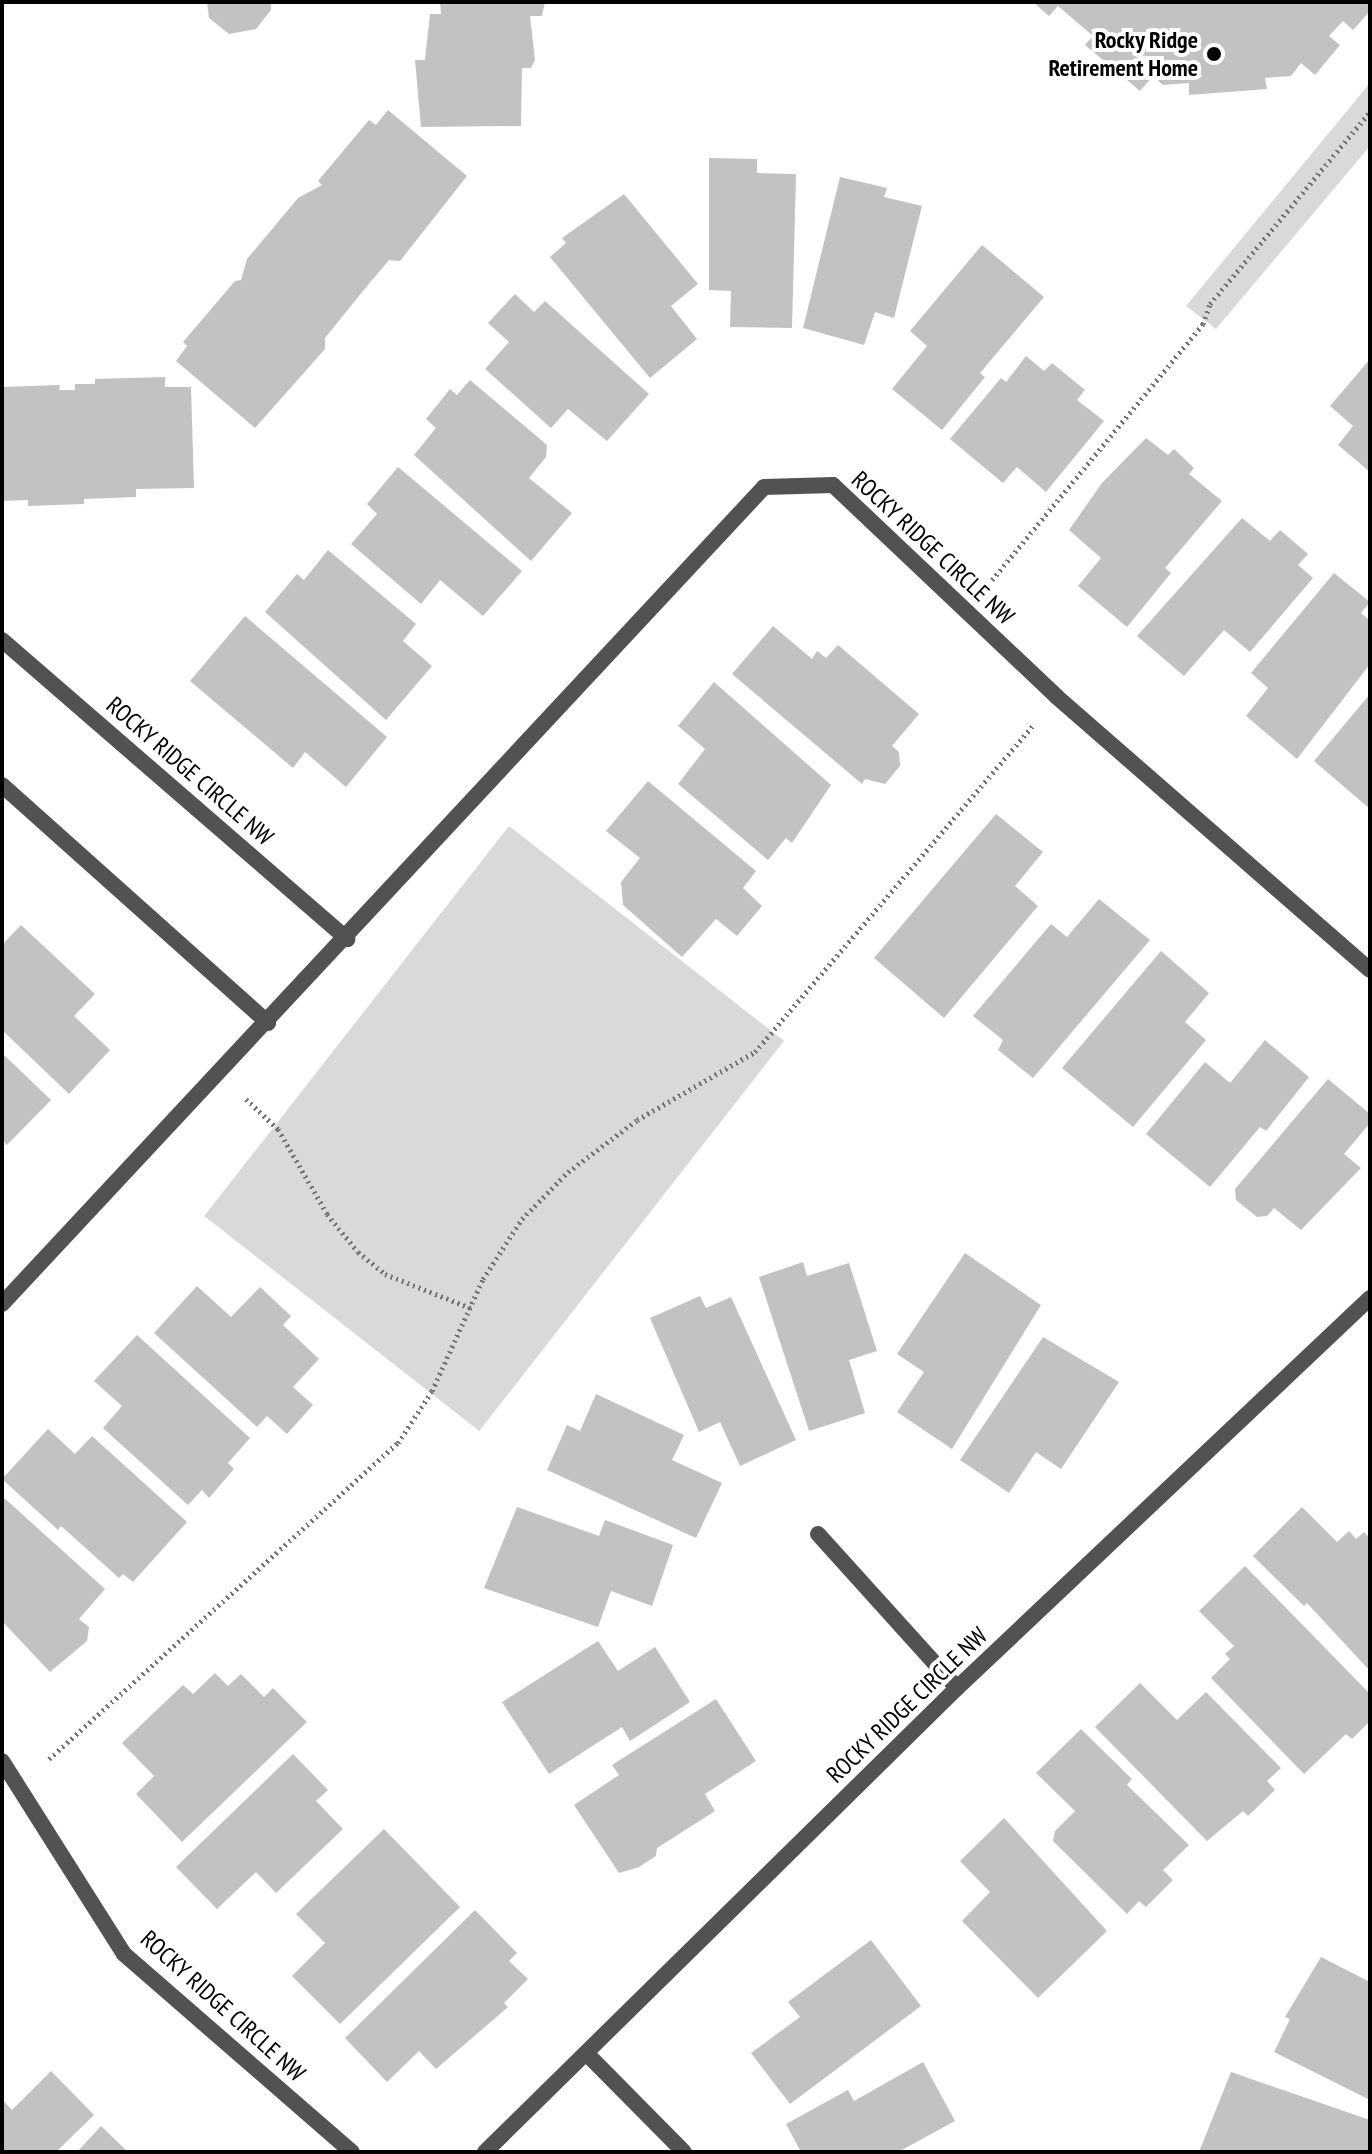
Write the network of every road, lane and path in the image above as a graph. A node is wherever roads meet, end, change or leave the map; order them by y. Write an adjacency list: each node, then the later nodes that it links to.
1 (1370, 112): 2 (path)
2 (963, 611): 4 (street, ROCKY RIDGE CIRCLE NW); 6 (street, ROCKY RIDGE CIRCLE NW)
3 (2, 640): 6 (street, ROCKY RIDGE CIRCLE NW)
4 (1057, 697): 7 (street, ROCKY RIDGE CIRCLE NW); 12 (path)
5 (2, 785): 8 (street)
6 (347, 939): 8 (street, ROCKY RIDGE CIRCLE NW)
7 (1370, 970)
8 (268, 1023): 9 (street, ROCKY RIDGE CIRCLE NW)
9 (218, 1076): 11 (street, ROCKY RIDGE CIRCLE NW); 12 (path)
10 (1370, 1298): 14 (street, ROCKY RIDGE CIRCLE NW)
11 (2, 1304)
12 (471, 1308): 16 (path)
13 (818, 1534): 14 (street)
14 (957, 1688): 17 (street, ROCKY RIDGE CIRCLE NW)
15 (2, 1761): 16 (street, ROCKY RIDGE CIRCLE NW)
16 (14, 1778): 18 (street, ROCKY RIDGE CIRCLE NW)
17 (588, 2055): 19 (street, ROCKY RIDGE CIRCLE NW); 20 (street)
18 (352, 2152)
19 (485, 2152)
20 (684, 2152)

